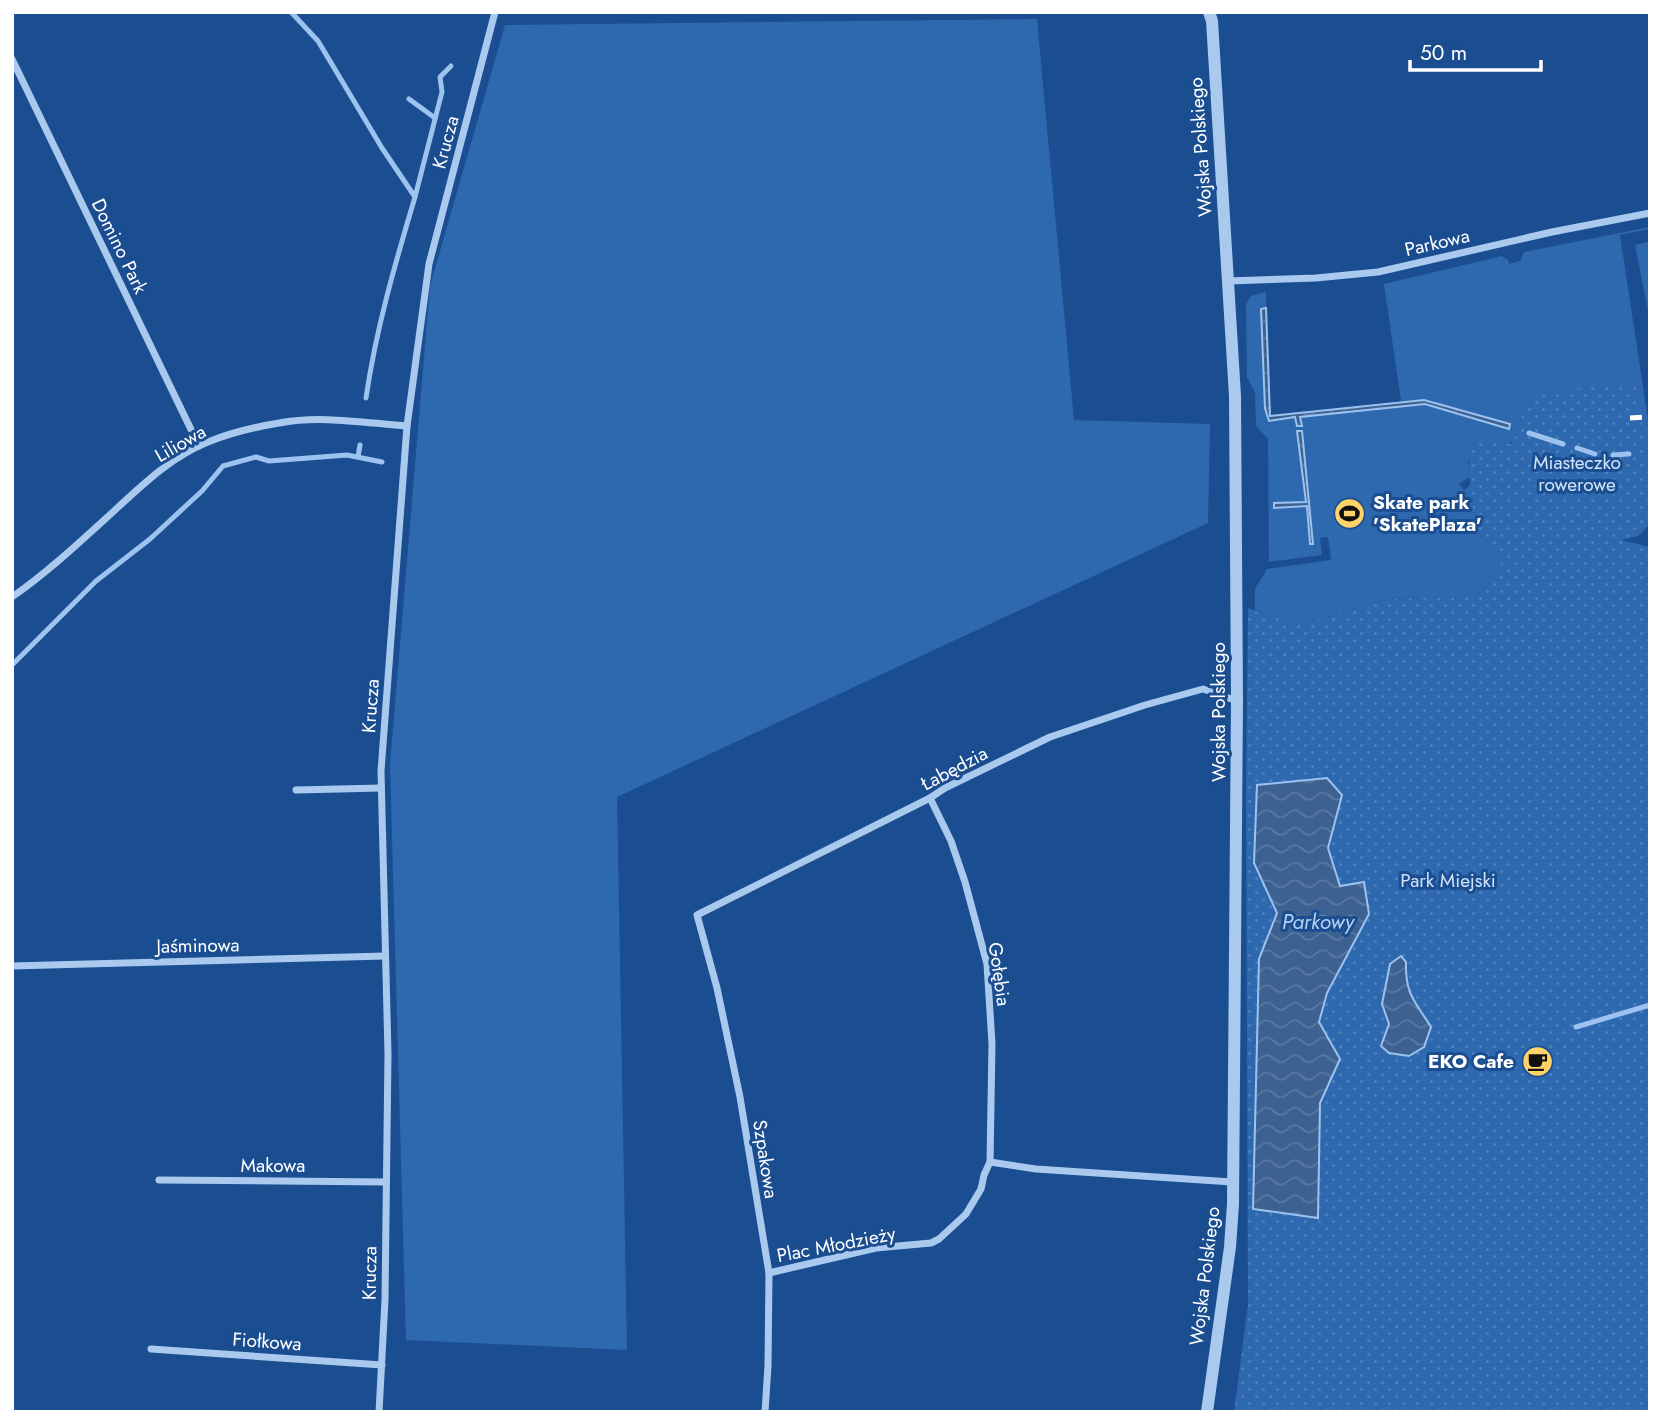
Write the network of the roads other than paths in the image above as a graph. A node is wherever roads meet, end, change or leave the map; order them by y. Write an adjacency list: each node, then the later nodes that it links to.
1 (495, 12): 6 (street, Krucza)
2 (1209, 12): 5 (street, Wojska Polskiego)
3 (12, 59): 7 (street, Domino Park)
4 (1650, 213): 5 (street, Parkowa)
5 (1228, 282): 9 (street, Wojska Polskiego)
6 (407, 426): 7 (street, Liliowa); 10 (street, Krucza)
7 (199, 446): 8 (street, Liliowa)
8 (12, 597)
9 (1237, 701): 12 (street, Łabędzia); 19 (street, Wojska Polskiego)
10 (381, 788): 11 (street); 14 (street, Krucza)
11 (296, 790)
12 (930, 799): 13 (street, Łabędzia); 16 (street, Gołębia)
13 (698, 915): 20 (street, Szpakowa)
14 (385, 956): 15 (street, Jaśminowa); 18 (street, Krucza)
15 (12, 966)
16 (990, 1162): 19 (street); 20 (street, Plac Młodzieży)
17 (159, 1180): 18 (street, Makowa)
18 (386, 1182): 22 (street, Krucza)
19 (1231, 1182): 25 (street, Wojska Polskiego)
20 (769, 1273): 24 (street, Szpakowa)
21 (151, 1349): 22 (street, Fiołkowa)
22 (382, 1365): 23 (street, Krucza)
23 (379, 1412)
24 (765, 1412)
25 (1207, 1412)

